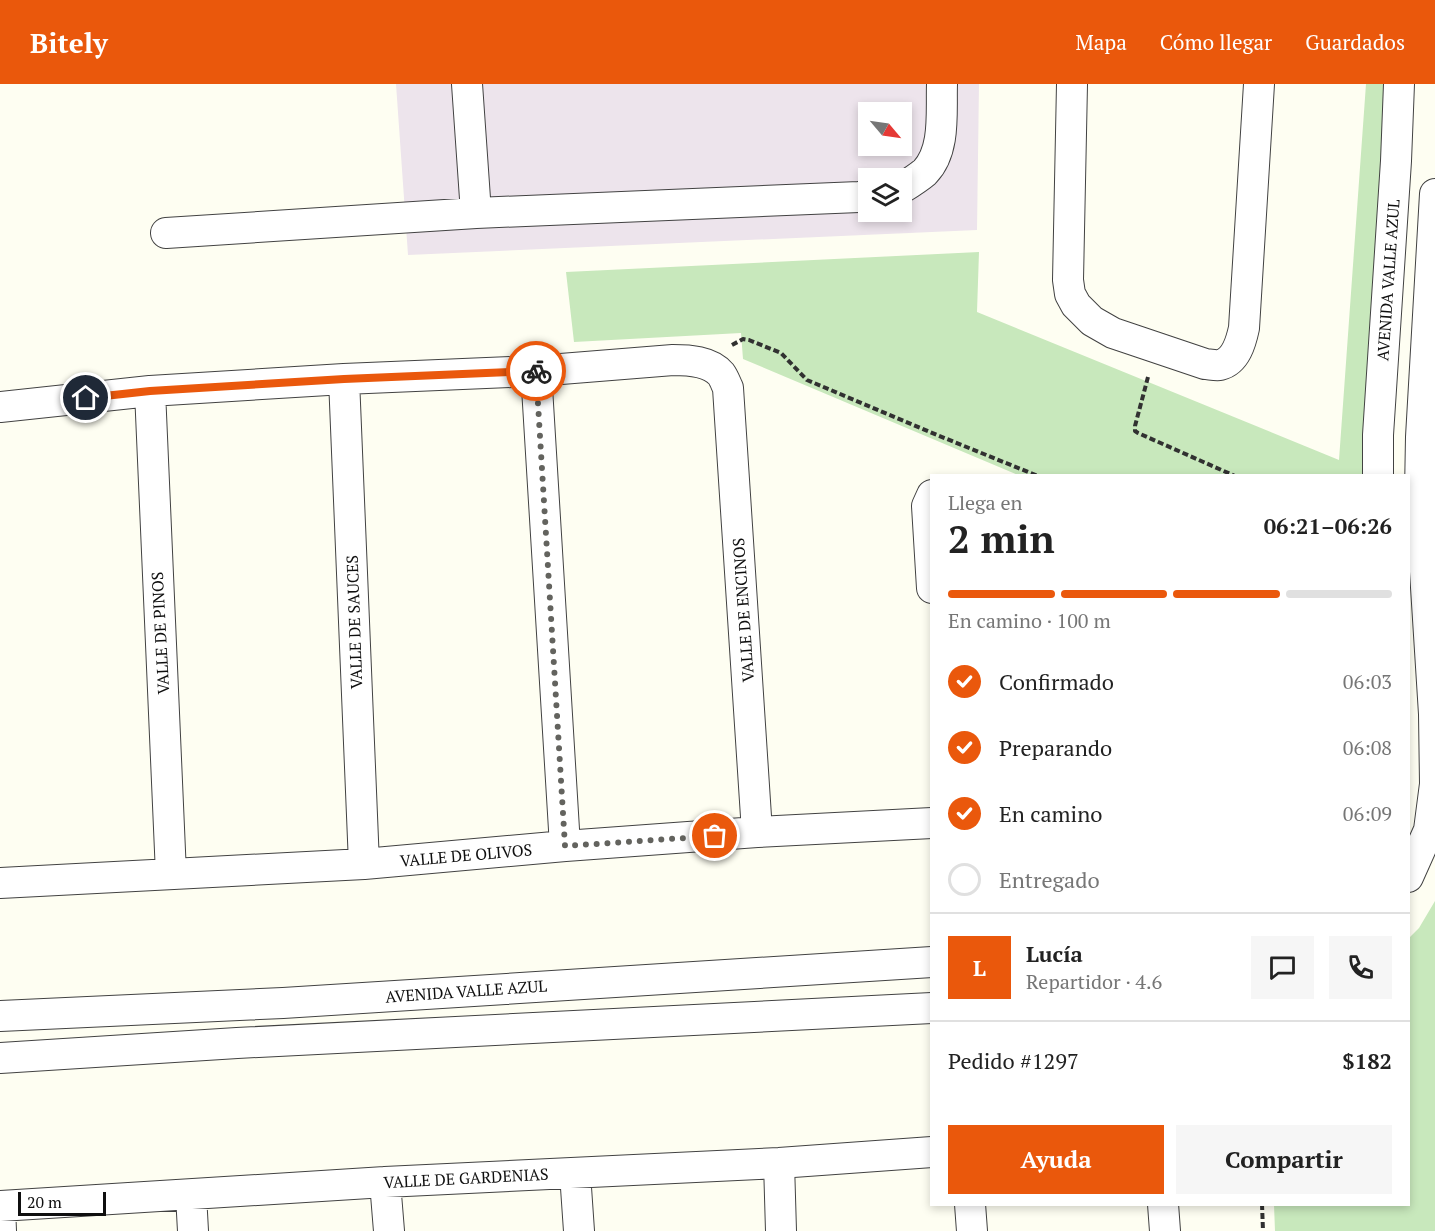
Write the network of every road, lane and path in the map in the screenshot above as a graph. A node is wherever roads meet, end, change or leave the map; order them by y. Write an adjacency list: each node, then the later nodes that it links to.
1 (467, 84): 9 (street)
2 (942, 84): 6 (street)
3 (1072, 84): 11 (street)
4 (1259, 84): 11 (street)
5 (1399, 84): 17 (street, AVENIDA VALLE AZUL)
6 (912, 182)
7 (1435, 194): 18 (street)
8 (858, 198): 9 (street)
9 (476, 213): 10 (street)
10 (166, 233)
11 (1156, 347): 20 (path)
12 (536, 371): 13 (street); 14 (street); 27 (street)
13 (721, 378): 19 (path); 26 (street, VALLE DE ENCINOS)
14 (344, 379): 15 (street); 28 (street, VALLE DE SAUCES)
15 (150, 391): 16 (street); 30 (street, VALLE DE PINOS)
16 (0, 406)
17 (1378, 435): 18 (street); 21 (street, AVENIDA VALLE AZUL)
18 (1428, 438): 22 (street)
19 (1033, 474)
20 (1231, 474)
21 (1378, 474)
22 (1421, 492): 29 (street)
23 (929, 500): 24 (street)
24 (930, 529)
25 (930, 823): 26 (street, VALLE DE OLIVOS)
26 (758, 832): 27 (street, VALLE DE OLIVOS)
27 (565, 846): 28 (street, VALLE DE OLIVOS)
28 (364, 864): 30 (street, VALLE DE OLIVOS)
29 (1410, 873)
30 (171, 874): 31 (street, VALLE DE OLIVOS)
31 (0, 883)
32 (930, 962): 33 (street, AVENIDA VALLE AZUL)
33 (283, 1003): 34 (street, AVENIDA VALLE AZUL); 37 (street)
34 (235, 1004): 36 (street, AVENIDA VALLE AZUL); 38 (street)
35 (930, 1008): 37 (street)
36 (0, 1016)
37 (287, 1041): 38 (street)
38 (237, 1043): 39 (street)
39 (0, 1058)
40 (930, 1152): 41 (street, VALLE DE GARDENIAS)
41 (778, 1163): 42 (street, VALLE DE GARDENIAS); 53 (street)
42 (575, 1173): 43 (street, VALLE DE GARDENIAS); 52 (street)
43 (385, 1182): 44 (street, VALLE DE GARDENIAS); 51 (street)
44 (191, 1195): 45 (street, VALLE DE GARDENIAS); 50 (street)
45 (0, 1206): 49 (street)
46 (970, 1206): 54 (street)
47 (1163, 1206): 55 (street)
48 (1262, 1206): 56 (path)
49 (2, 1231)
50 (193, 1231)
51 (389, 1231)
52 (579, 1231)
53 (781, 1231)
54 (972, 1231)
55 (1165, 1231)
56 (1263, 1231)

